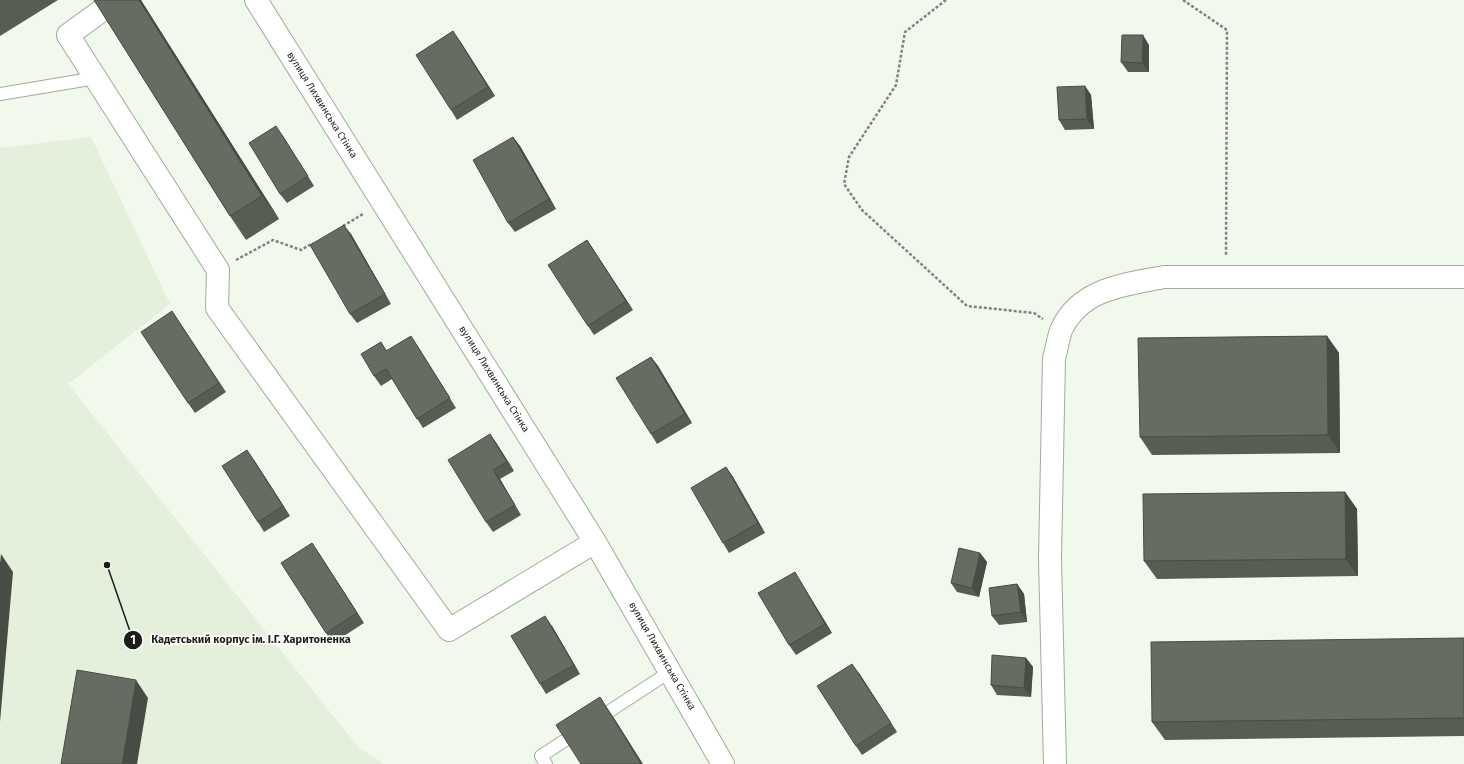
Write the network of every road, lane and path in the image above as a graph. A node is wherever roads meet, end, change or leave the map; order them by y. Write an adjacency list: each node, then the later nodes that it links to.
1 (116, 0): 5 (street)
2 (256, 0): 7 (street, вулиця Лихвинська Стінка)
3 (946, 0): 13 (path)
4 (1183, 0): 11 (path)
5 (96, 78): 6 (lane); 10 (street)
6 (0, 94)
7 (383, 202): 8 (path); 14 (street, вулиця Лихвинська Стінка)
8 (342, 226)
9 (315, 242): 10 (path)
10 (218, 270): 14 (street)
11 (1226, 277): 12 (street); 13 (street)
12 (1464, 277)
13 (1061, 330): 18 (street)
14 (595, 542): 15 (street, вулиця Лихвинська Стінка)
15 (670, 672): 16 (lane); 17 (street, вулиця Лихвинська Стінка)
16 (546, 764)
17 (723, 764)
18 (1055, 764)

